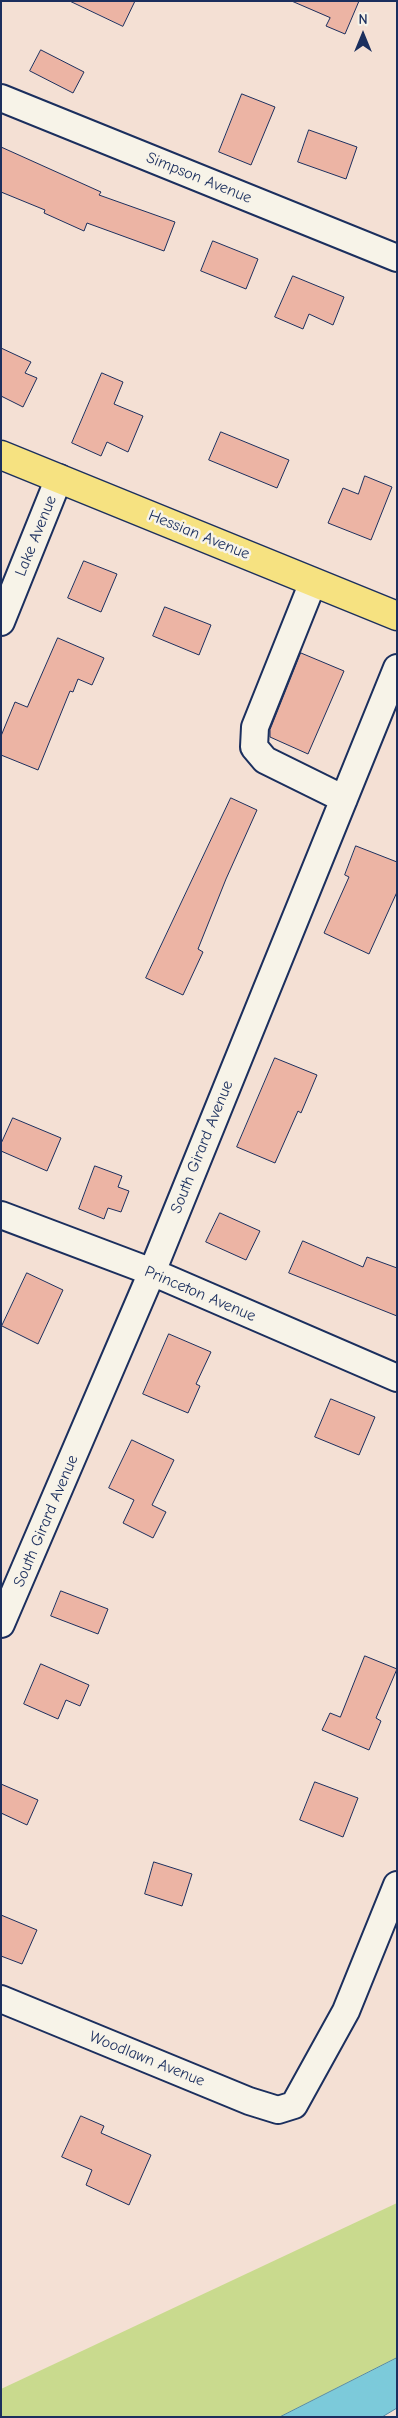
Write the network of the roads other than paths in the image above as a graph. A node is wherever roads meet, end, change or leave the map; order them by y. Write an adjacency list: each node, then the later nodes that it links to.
1 (1, 98): 2 (street, Simpson Avenue)
2 (397, 258)
3 (1, 455): 4 (main road, Hessian Avenue)
4 (59, 478): 5 (main road, Hessian Avenue); 7 (street, Lake Avenue)
5 (313, 582): 6 (main road, Hessian Avenue); 10 (street)
6 (397, 616)
7 (1, 622)
8 (397, 668): 9 (street, South Girard Avenue)
9 (391, 696): 10 (street, South Girard Avenue)
10 (344, 799): 12 (street, South Girard Avenue)
11 (1, 1215): 12 (street, Princeton Avenue)
12 (152, 1272): 13 (street, Princeton Avenue); 14 (street, South Girard Avenue)
13 (397, 1378)
14 (1, 1624)
15 (397, 1885): 16 (street, Woodlawn Avenue)
16 (1, 1999)

